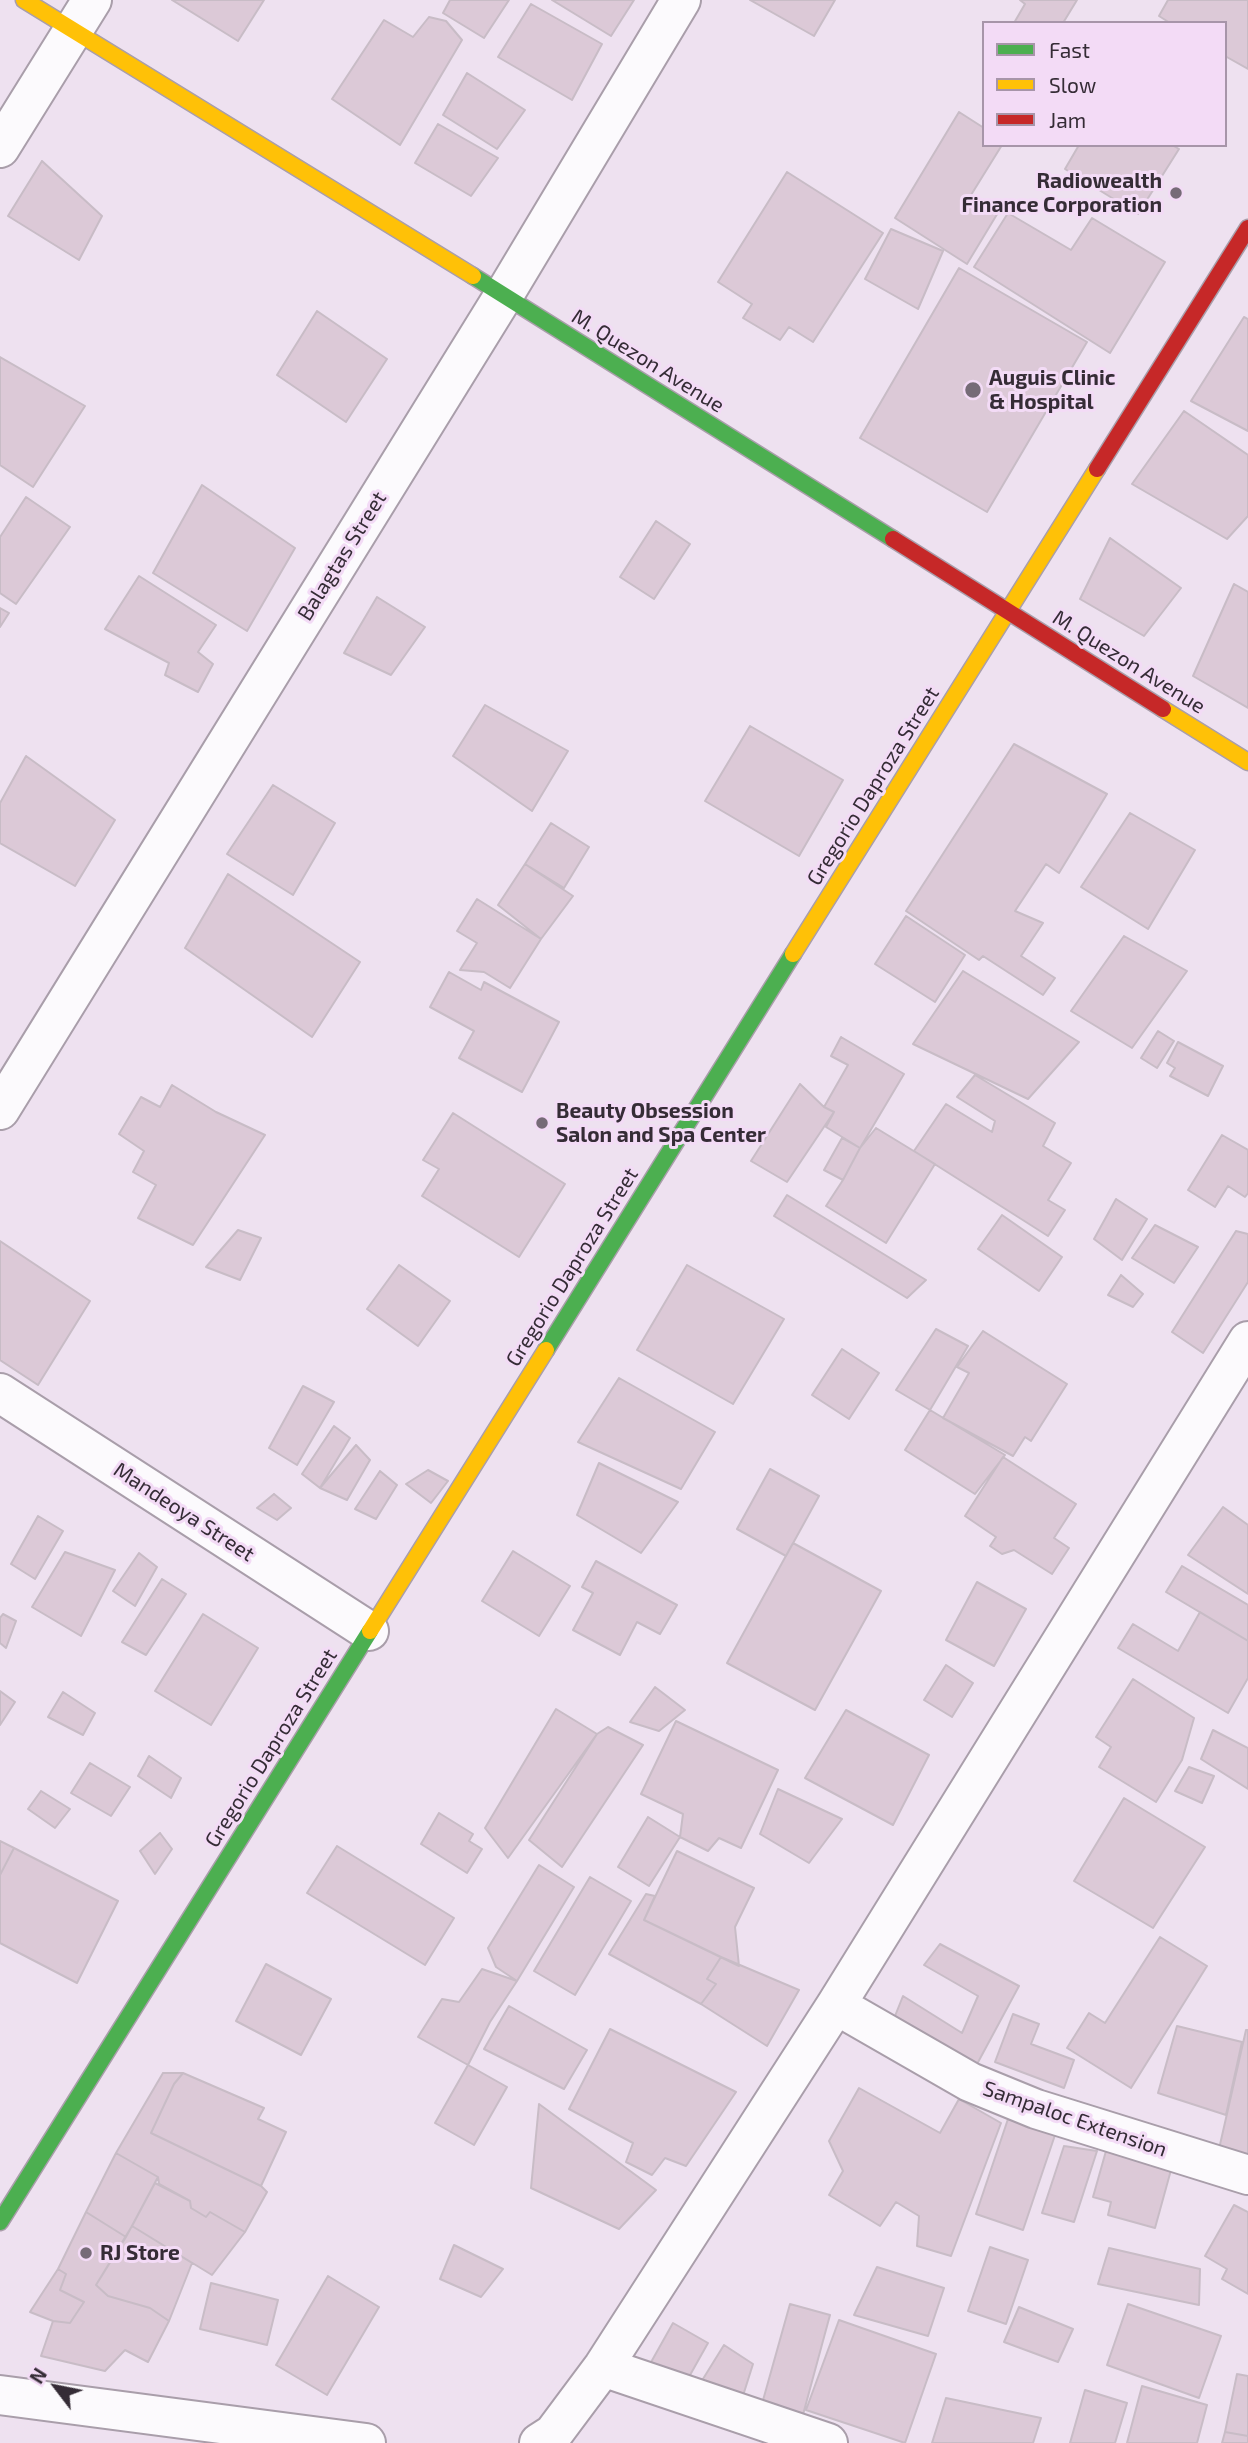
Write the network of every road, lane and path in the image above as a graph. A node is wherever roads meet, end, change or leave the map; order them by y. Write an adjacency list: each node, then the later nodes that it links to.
1 (24, 0): 3 (street, M. Quezon Avenue)
2 (681, 0): 6 (street, Balagtas Street)
3 (83, 15): 4 (street); 6 (street, M. Quezon Avenue)
4 (0, 148)
5 (1248, 228): 7 (street, Gregorio Daproza Street)
6 (503, 295): 7 (street, M. Quezon Avenue); 9 (street, Balagtas Street)
7 (1008, 611): 8 (street, M. Quezon Avenue); 12 (street, Gregorio Daproza Street)
8 (1248, 762)
9 (0, 1110)
10 (1248, 1341): 13 (street)
11 (0, 1393): 12 (street, Mandeoya Street)
12 (369, 1631): 15 (street, Gregorio Daproza Street)
13 (836, 2005): 14 (street, Sampaloc Extension); 16 (street)
14 (1248, 2175)
15 (0, 2222)
16 (603, 2367): 19 (street); 20 (street)
17 (0, 2395): 18 (street)
18 (366, 2443)
19 (539, 2443)
20 (828, 2443)

